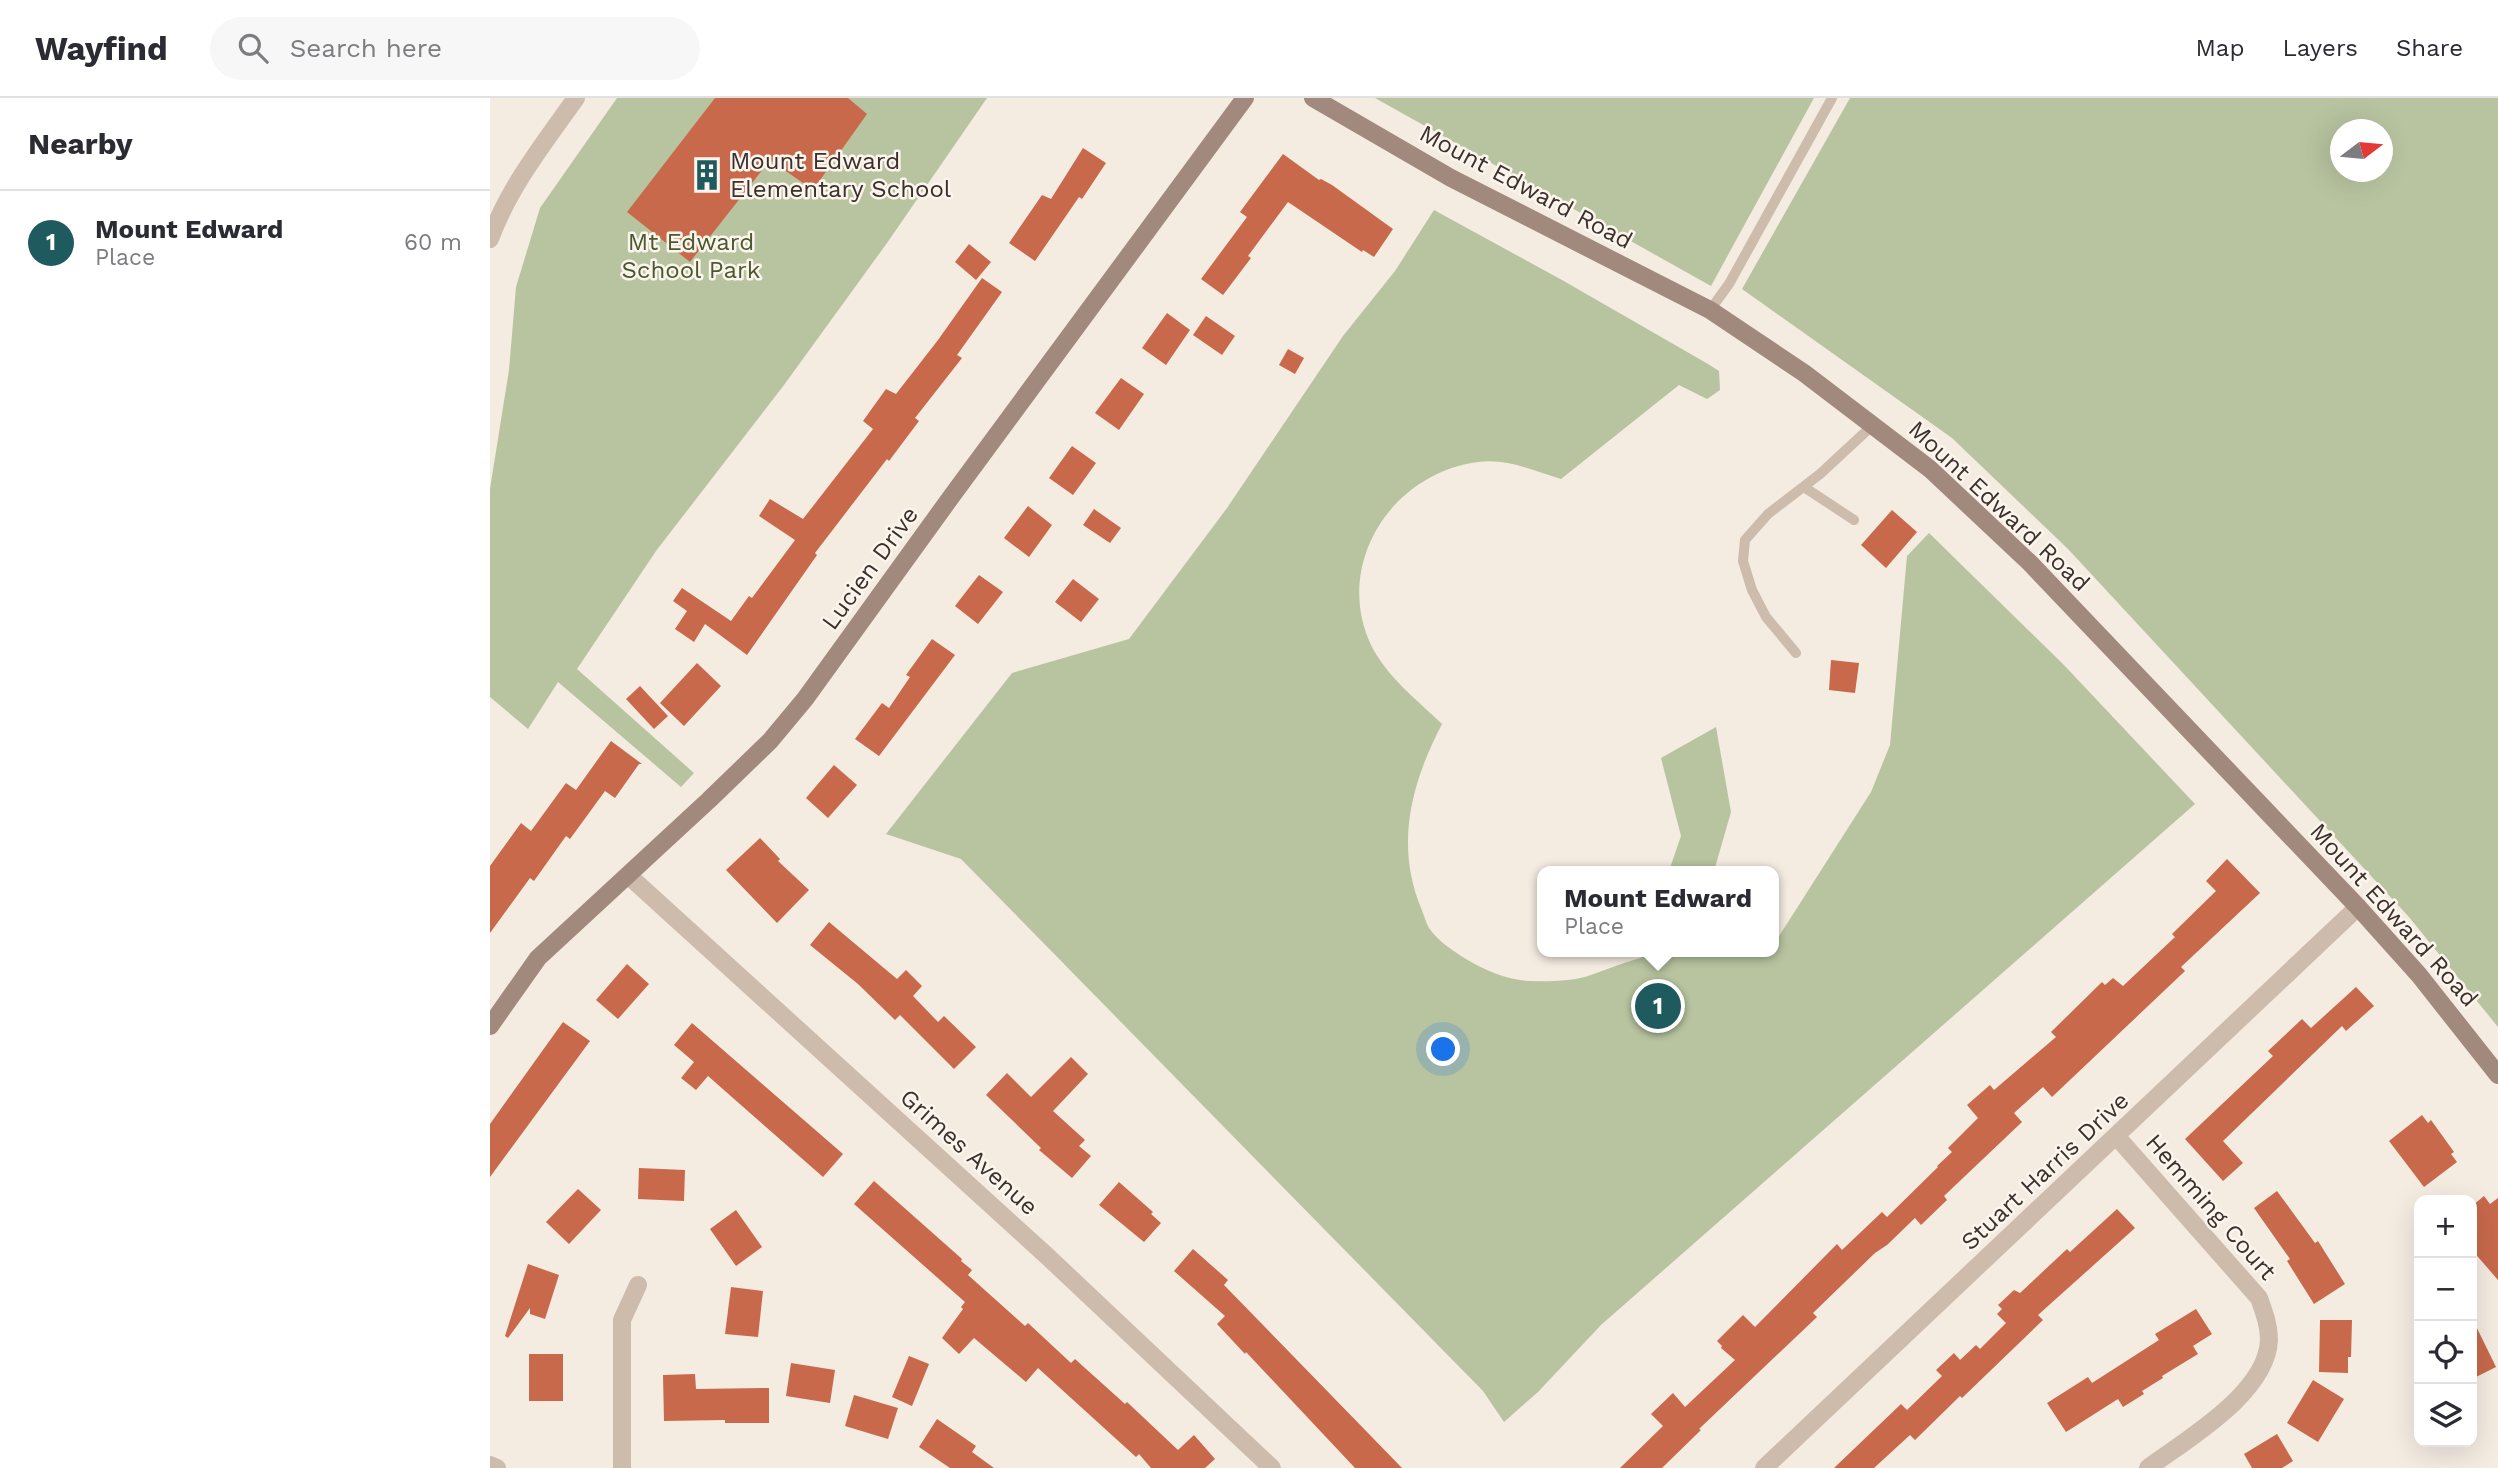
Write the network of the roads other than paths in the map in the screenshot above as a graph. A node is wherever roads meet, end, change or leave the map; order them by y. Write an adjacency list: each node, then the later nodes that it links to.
1 (576, 98): 5 (street)
2 (1245, 98): 11 (street, Lucien Drive)
3 (1313, 98): 6 (street, Mount Edward Road)
4 (1832, 98): 6 (lane)
5 (490, 239)
6 (1710, 310): 7 (street, Mount Edward Road)
7 (1874, 424): 8 (lane); 12 (street, Mount Edward Road)
8 (1804, 487): 9 (lane); 10 (lane)
9 (1854, 520)
10 (1796, 653)
11 (629, 876): 13 (street, Lucien Drive); 20 (street, Grimes Avenue)
12 (2358, 907): 14 (street, Mount Edward Road); 15 (street, Stuart Harris Drive)
13 (490, 1026)
14 (2498, 1074)
15 (2117, 1137): 21 (street, Stuart Harris Drive); 22 (street, Hemming Court)
16 (638, 1285): 19 (street)
17 (490, 1465): 18 (street)
18 (497, 1468)
19 (622, 1468)
20 (1272, 1468)
21 (1764, 1468)
22 (2148, 1468)

